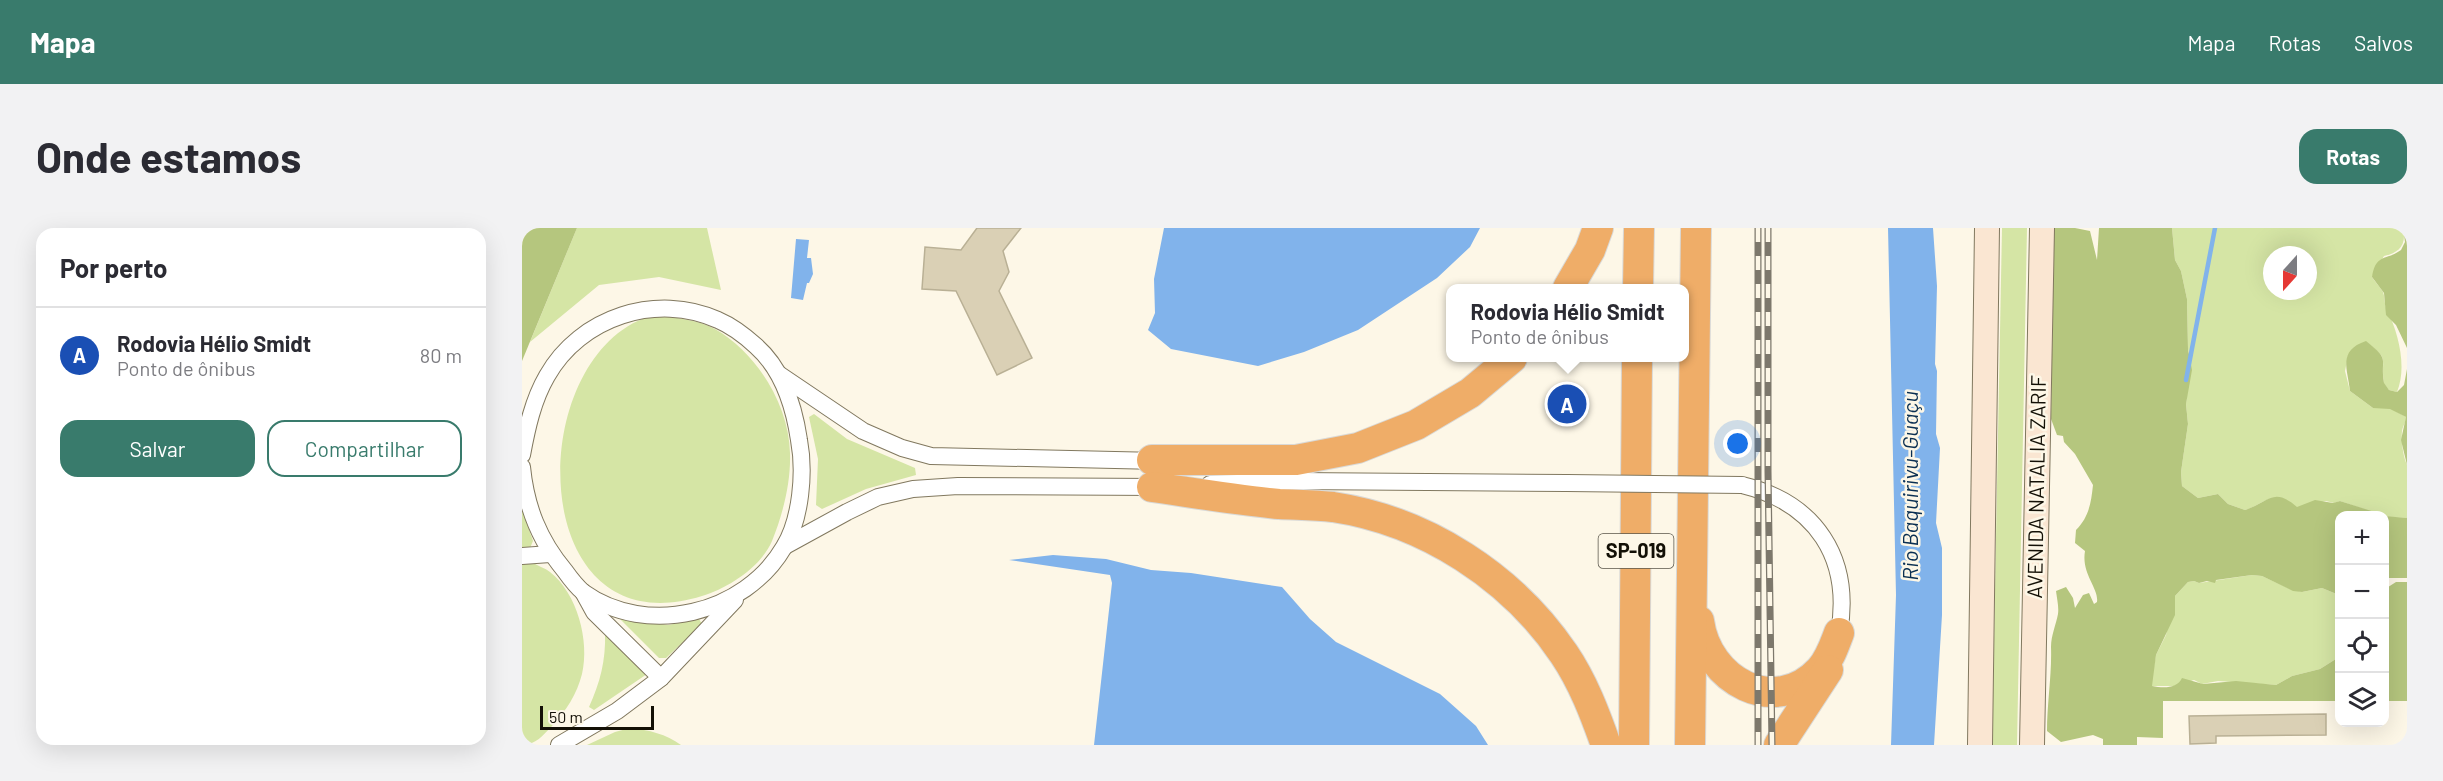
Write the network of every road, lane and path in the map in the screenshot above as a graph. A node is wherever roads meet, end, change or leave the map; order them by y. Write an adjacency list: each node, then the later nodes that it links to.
1 (1598, 228): 6 (highway)
2 (1638, 228): 7 (highway)
3 (1696, 228): 18 (highway, SP-019)
4 (1987, 228): 28 (main road)
5 (2042, 228): 29 (main road, AVENIDA NATALIA ZARIF)
6 (1570, 284)
7 (1638, 284)
8 (1506, 362): 13 (highway)
9 (1637, 362): 25 (highway, SP-019)
10 (780, 375): 11 (street); 13 (street); 15 (street)
11 (522, 455)
12 (522, 467): 16 (street)
13 (1152, 473): 14 (street); 14 (street); 15 (street); 24 (highway)
14 (1296, 481): 21 (street, bridge)
15 (785, 546): 19 (street)
16 (550, 554): 17 (street); 20 (street)
17 (522, 556)
18 (1691, 560): 21 (highway); 26 (highway, SP-019)
19 (743, 591): 20 (street); 22 (street)
20 (583, 592): 22 (street)
21 (1839, 633): 27 (highway)
22 (661, 678): 23 (street)
23 (559, 745)
24 (1606, 745)
25 (1634, 745)
26 (1690, 745)
27 (1779, 745)
28 (1980, 745)
29 (2032, 745)

